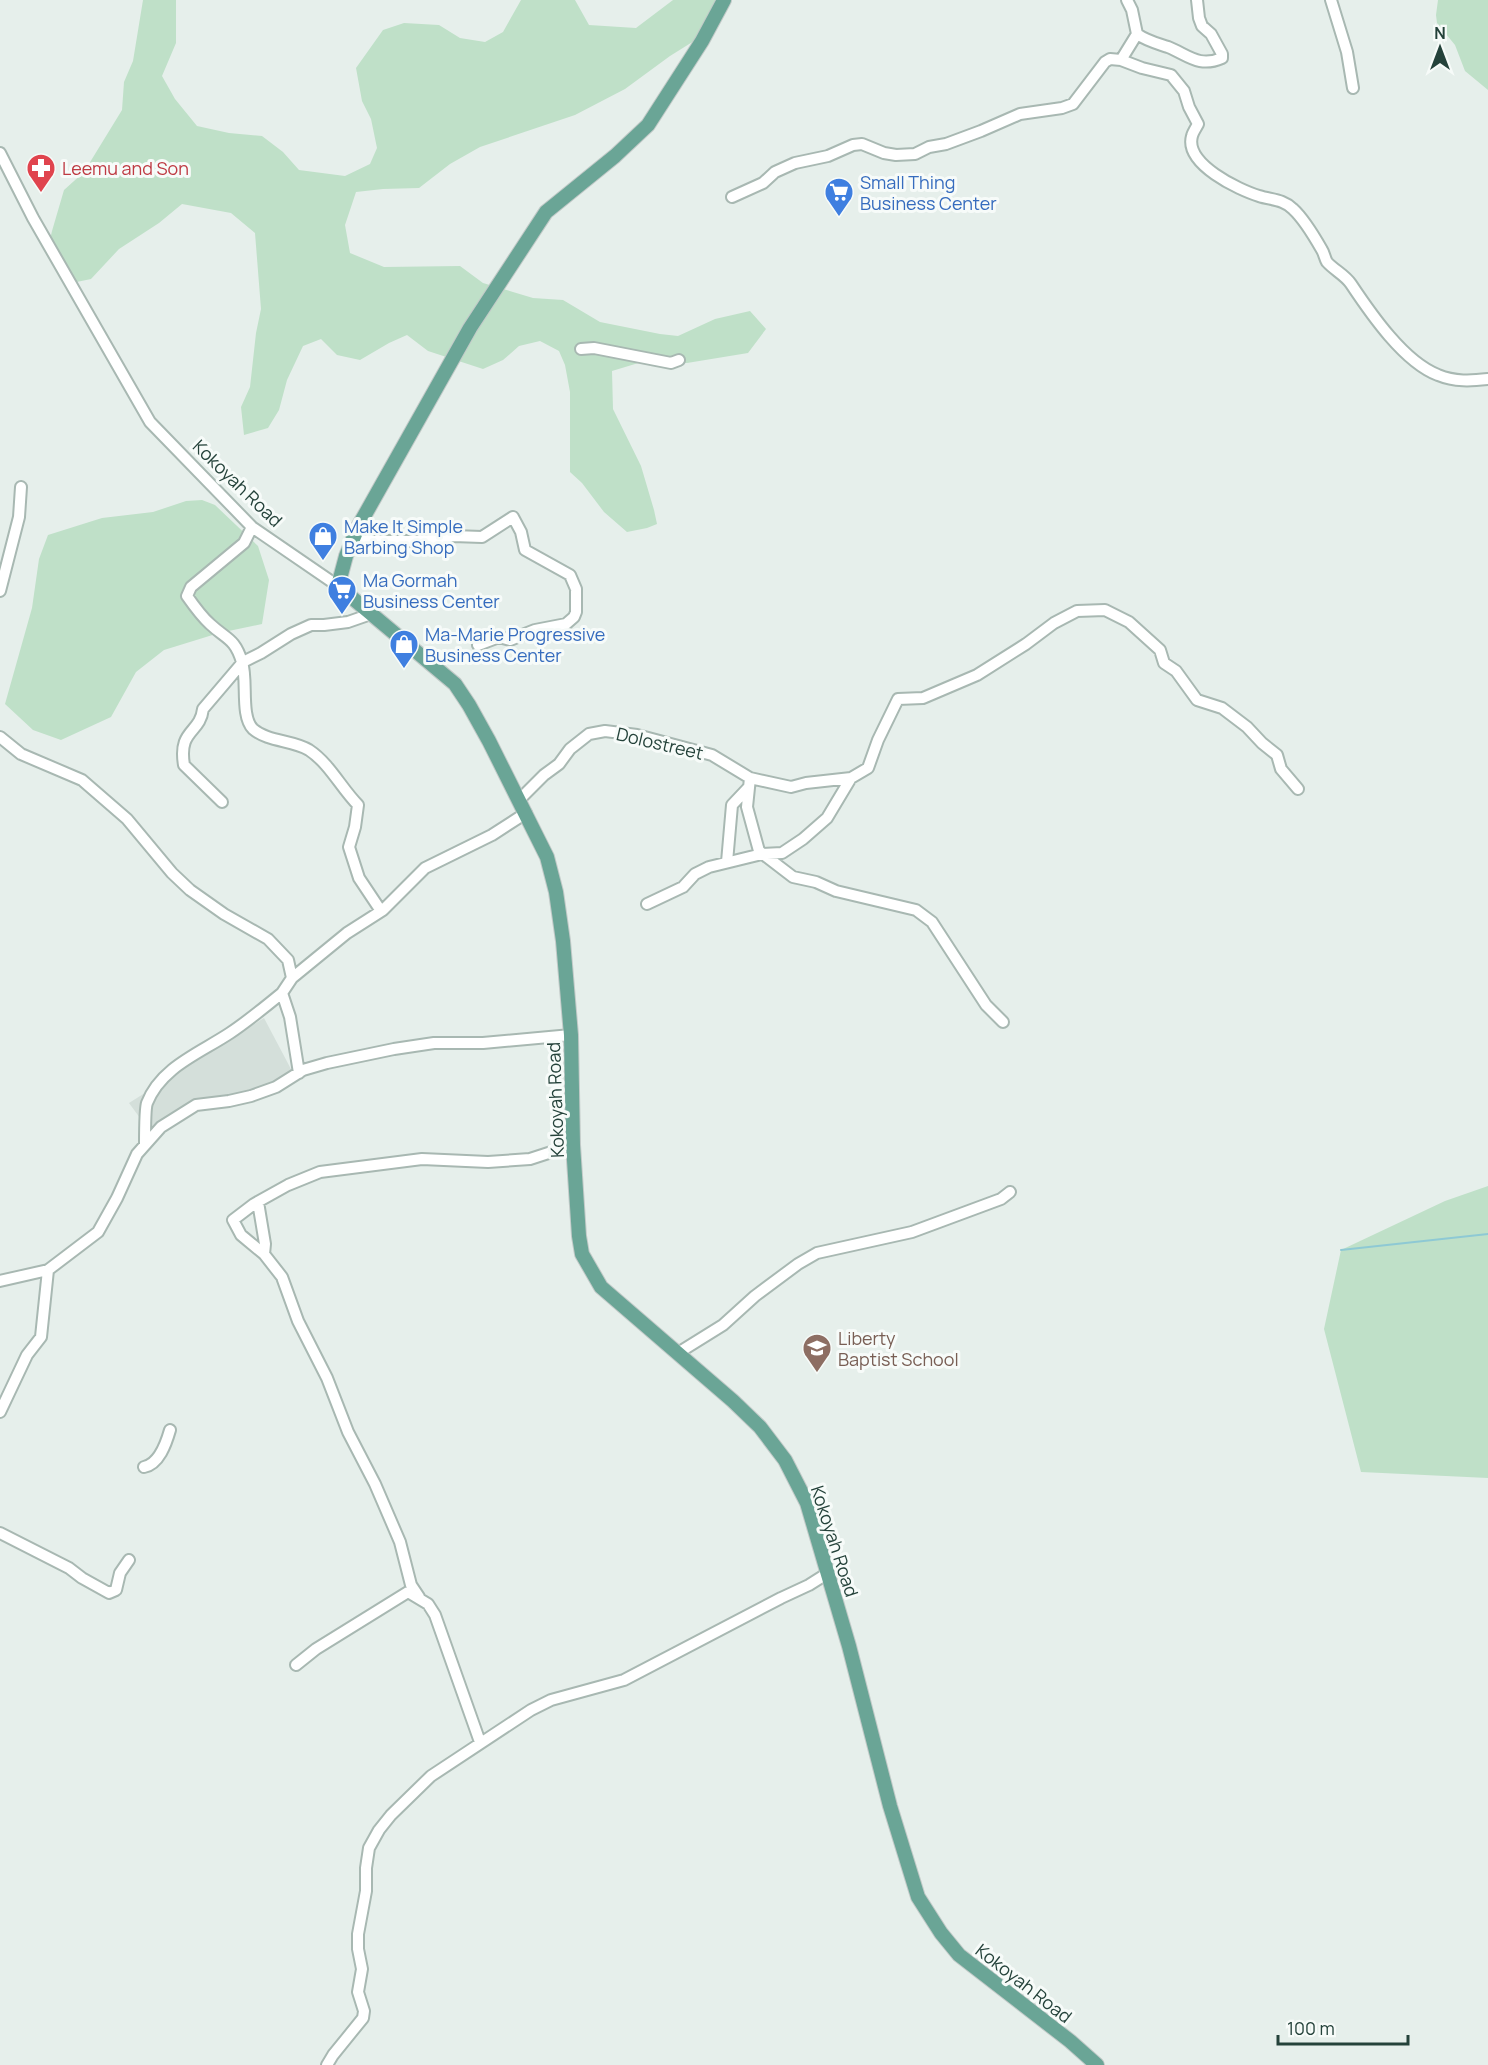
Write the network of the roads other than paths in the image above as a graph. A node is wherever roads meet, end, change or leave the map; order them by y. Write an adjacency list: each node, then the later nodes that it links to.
1 (724, 0): 15 (main road)
2 (1127, 0): 5 (street)
3 (1197, 0): 5 (street)
4 (1330, 0): 7 (street)
5 (1137, 34): 6 (street)
6 (1121, 60): 9 (street); 12 (street)
7 (1353, 88)
8 (0, 153): 14 (street, Kokoyah Road)
9 (732, 197)
10 (581, 349): 11 (street)
11 (679, 360)
12 (1488, 379)
13 (21, 487): 17 (street)
14 (252, 527): 16 (street, Kokoyah Road); 20 (street)
15 (353, 539): 16 (main road); 19 (street)
16 (338, 586): 18 (main road, Kokoyah Road)
17 (0, 591)
18 (371, 614): 20 (street); 26 (main road, Kokoyah Road)
19 (478, 645)
20 (243, 662): 25 (street); 30 (street)
21 (0, 737): 31 (street)
22 (851, 778): 23 (street, Dolostreet); 24 (street); 27 (street)
23 (749, 782): 26 (street, Dolostreet); 27 (street); 28 (street)
24 (1298, 789)
25 (222, 802)
26 (522, 807): 30 (street, Dolostreet); 34 (main road, Kokoyah Road)
27 (762, 854): 28 (street); 33 (street)
28 (728, 862): 29 (street)
29 (646, 904)
30 (381, 911): 31 (street, Dolostreet)
31 (292, 978): 32 (street, Dolostreet)
32 (282, 993): 35 (street); 36 (street, Dolostreet)
33 (1003, 1022)
34 (571, 1035): 35 (street); 37 (main road, Kokoyah Road)
35 (299, 1073): 36 (street)
36 (145, 1145): 41 (street)
37 (573, 1145): 39 (street); 43 (main road, Kokoyah Road)
38 (1010, 1192): 43 (street)
39 (258, 1202): 40 (street); 40 (street)
40 (264, 1254): 50 (street)
41 (48, 1270): 42 (street); 44 (street)
42 (0, 1281)
43 (678, 1353): 49 (main road, Kokoyah Road)
44 (0, 1412)
45 (170, 1430): 46 (street)
46 (144, 1467)
47 (0, 1533): 48 (street)
48 (129, 1560)
49 (828, 1573): 52 (street); 54 (main road, Kokoyah Road)
50 (419, 1598): 51 (street); 52 (street)
51 (296, 1665)
52 (480, 1743): 53 (street)
53 (327, 2065)
54 (1097, 2065)

